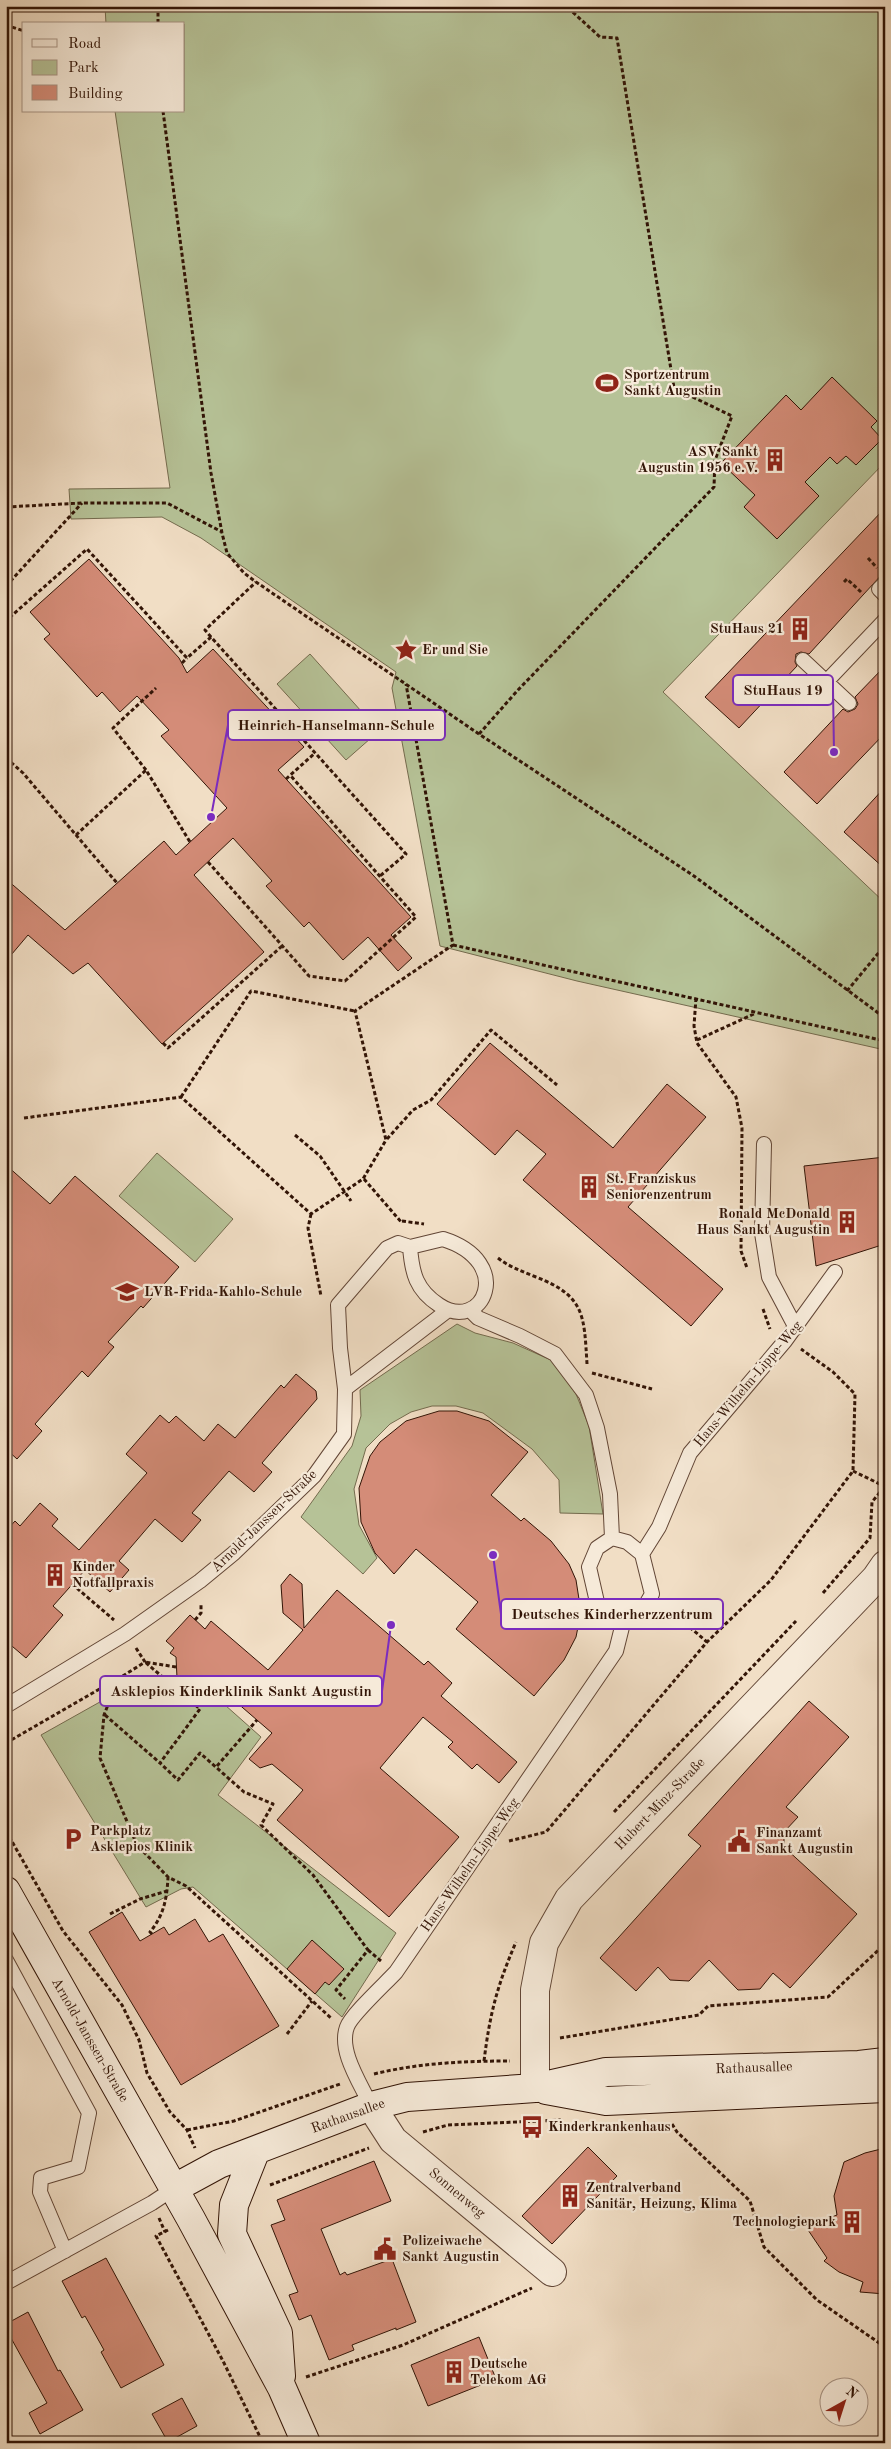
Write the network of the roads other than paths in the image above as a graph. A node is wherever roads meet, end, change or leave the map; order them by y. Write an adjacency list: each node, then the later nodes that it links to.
1 (883, 589): 2 (lane)
2 (869, 600)
3 (885, 620): 5 (lane)
4 (803, 660): 5 (lane)
5 (826, 682): 6 (lane)
6 (849, 703)
7 (764, 1144): 12 (lane)
8 (404, 1245): 10 (lane, Arnold-Janssen-Straße); 11 (lane); 13 (lane, Arnold-Janssen-Straße)
9 (835, 1272): 12 (lane, Hans-Wilhelm-Lippe-Weg)
10 (470, 1310): 11 (lane); 14 (lane)
11 (447, 1311): 13 (lane)
12 (796, 1328): 15 (lane, Hans-Wilhelm-Lippe-Weg)
13 (345, 1389): 18 (lane, Arnold-Janssen-Straße)
14 (612, 1538): 15 (lane); 17 (lane)
15 (642, 1554): 17 (lane)
16 (885, 1565): 22 (street, Hubert-Minz-Straße)
17 (623, 1623): 24 (lane, Hans-Wilhelm-Lippe-Weg)
18 (6, 1706)
19 (6, 1891): 26 (street, Arnold-Janssen-Straße)
20 (6, 1960): 27 (lane)
21 (885, 2062): 22 (street, Rathausallee)
22 (535, 2088): 23 (street, Rathausallee); 24 (street, Rathausallee)
23 (885, 2088)
24 (371, 2106): 25 (street, Rathausallee); 28 (street, Sonnenweg)
25 (255, 2152): 26 (street, Rathausallee); 30 (street, Arnold-Janssen-Straße)
26 (173, 2189): 27 (lane); 30 (street, Arnold-Janssen-Straße)
27 (65, 2251): 29 (lane)
28 (552, 2272)
29 (6, 2283)
30 (282, 2388): 31 (street, Arnold-Janssen-Straße)
31 (306, 2443)

